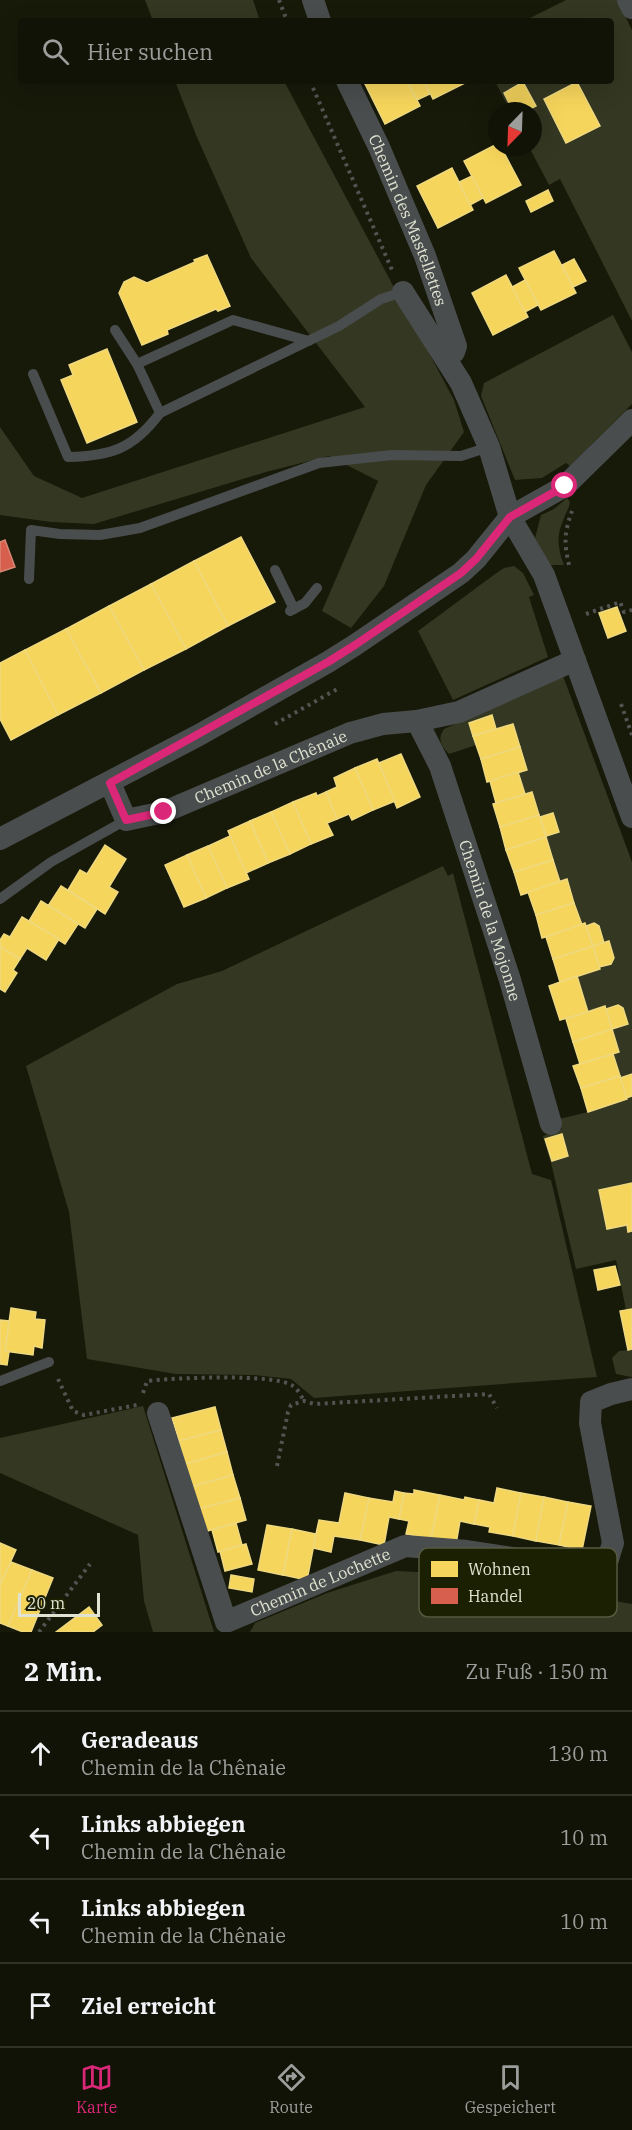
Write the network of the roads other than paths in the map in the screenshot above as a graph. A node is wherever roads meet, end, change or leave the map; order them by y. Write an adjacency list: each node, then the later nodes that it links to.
1 (313, 0): 4 (street)
2 (628, 0): 3 (street)
3 (632, 8)
4 (319, 18)
5 (348, 84): 9 (street, Chemin des Mastellettes)
6 (404, 292): 8 (lane); 9 (street, Chemin des Mastellettes)
7 (115, 330): 10 (lane)
8 (309, 341): 10 (lane); 12 (lane)
9 (445, 358): 14 (street, Chemin des Mastellettes)
10 (137, 364): 12 (lane)
11 (33, 374): 12 (lane)
12 (160, 413)
13 (632, 420): 15 (street)
14 (489, 447): 15 (street, Chemin des Mastellettes); 17 (lane)
15 (510, 517): 19 (street); 21 (street)
16 (275, 570): 18 (lane)
17 (29, 579)
18 (317, 588)
19 (575, 660): 20 (street, Chemin de la Chênaie); 22 (street)
20 (417, 722): 23 (street, Chemin de la Chênaie); 26 (street, Chemin de la Mojonne)
21 (110, 783): 23 (street); 24 (street)
22 (632, 817)
23 (126, 820): 25 (lane, Chemin de la Chênaie)
24 (0, 839)
25 (0, 899)
26 (551, 1124)
27 (49, 1362): 28 (lane)
28 (0, 1382)
29 (632, 1389): 32 (street, Chemin de Lochette)
30 (150, 1404): 31 (street, Chemin de Lochette)
31 (430, 1548)
32 (611, 1548)

